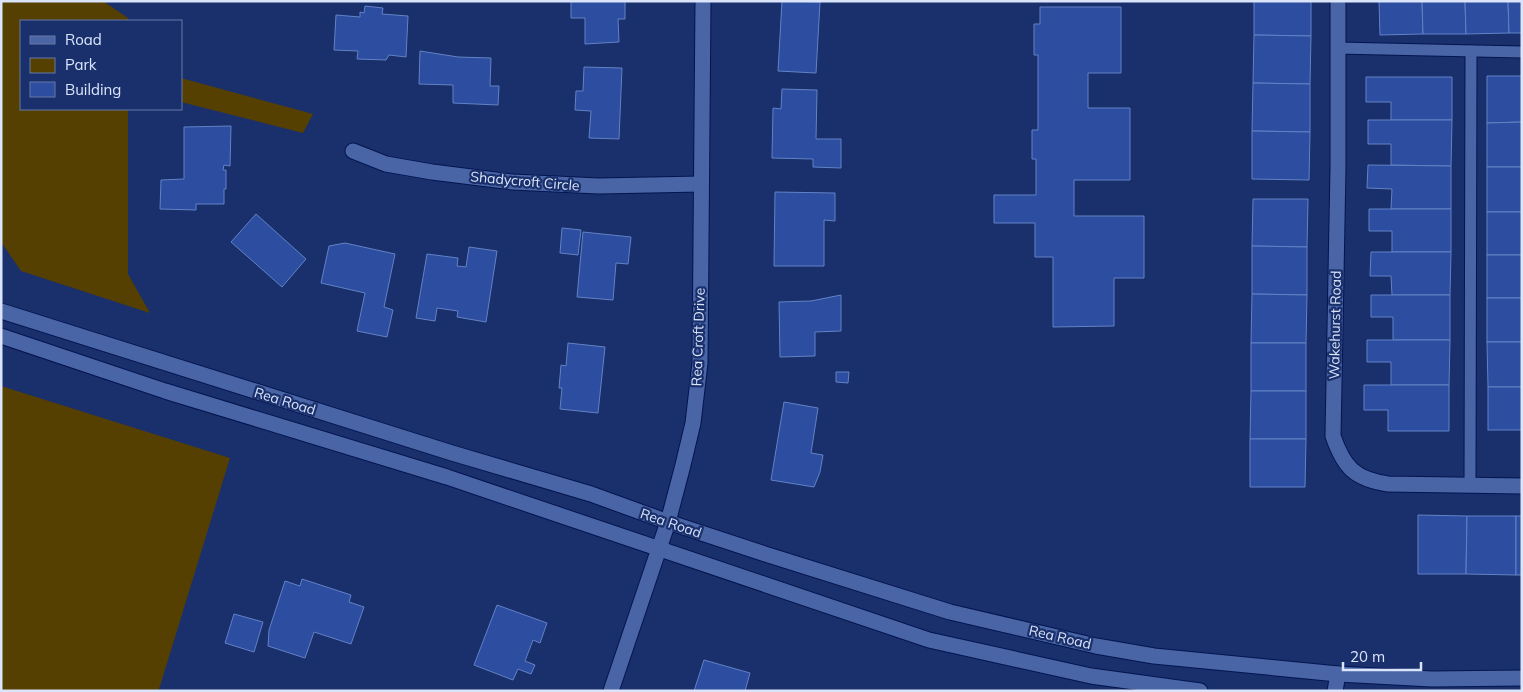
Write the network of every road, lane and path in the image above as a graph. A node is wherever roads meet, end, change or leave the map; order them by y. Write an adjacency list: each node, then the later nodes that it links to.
1 (703, 1): 7 (main road, Rea Croft Drive)
2 (1338, 1): 3 (main road, Wakehurst Road)
3 (1338, 48): 4 (lane); 10 (main road, Wakehurst Road)
4 (1471, 51): 5 (lane); 10 (lane)
5 (1522, 52)
6 (353, 151): 7 (main road, Shadycroft Circle)
7 (700, 184): 12 (main road, Rea Croft Drive)
8 (1, 311): 12 (main road, Rea Road)
9 (1, 336): 13 (main road, Rea Road)
10 (1470, 485): 11 (main road, Wakehurst Road)
11 (1522, 486)
12 (668, 522): 13 (main road, Rea Croft Drive); 14 (main road, Rea Road)
13 (658, 548): 16 (main road, Rea Croft Drive); 17 (main road, Rea Road)
14 (1338, 674): 15 (main road, Rea Road); 18 (main road)
15 (1522, 678)
16 (611, 691)
17 (1200, 691)
18 (1336, 691)

